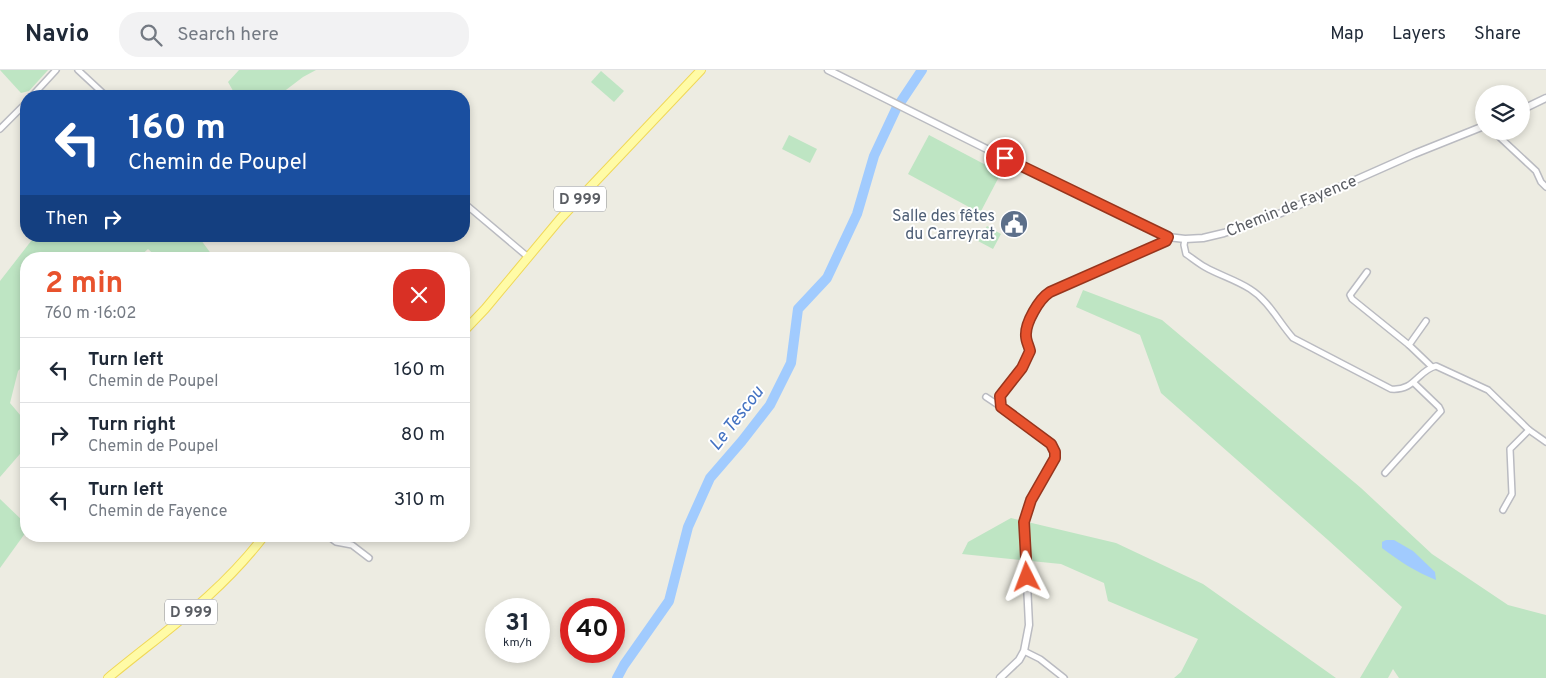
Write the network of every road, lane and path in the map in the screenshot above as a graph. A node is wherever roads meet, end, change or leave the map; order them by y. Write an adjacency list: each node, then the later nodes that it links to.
1 (56, 70): 5 (street)
2 (78, 70): 6 (street)
3 (701, 70): 17 (main road, D 999)
4 (828, 70): 15 (street, Chemin de Fayence)
5 (38, 90)
6 (100, 90)
7 (1545, 102): 8 (street)
8 (1530, 107)
9 (20, 109): 10 (street)
10 (0, 129)
11 (1475, 130): 16 (street, Chemin de Fayence)
12 (1503, 140): 13 (street)
13 (1546, 187)
14 (470, 208): 17 (street)
15 (1168, 237): 16 (street, Chemin de Fayence); 25 (street)
16 (1185, 239): 23 (street)
17 (528, 257): 20 (main road, D 999)
18 (1367, 272): 21 (street)
19 (1426, 321): 21 (street)
20 (470, 325)
21 (1409, 345): 22 (street)
22 (1432, 367): 23 (street); 26 (street)
23 (1414, 383): 28 (street)
24 (986, 397): 25 (street)
25 (1001, 407): 33 (street)
26 (1529, 430): 27 (street); 29 (street)
27 (1546, 442)
28 (1385, 473)
29 (1503, 510)
30 (259, 542): 34 (main road, D 999)
31 (336, 542): 32 (street)
32 (369, 558)
33 (1024, 651): 35 (street); 36 (street)
34 (108, 678)
35 (1000, 678)
36 (1064, 678)

